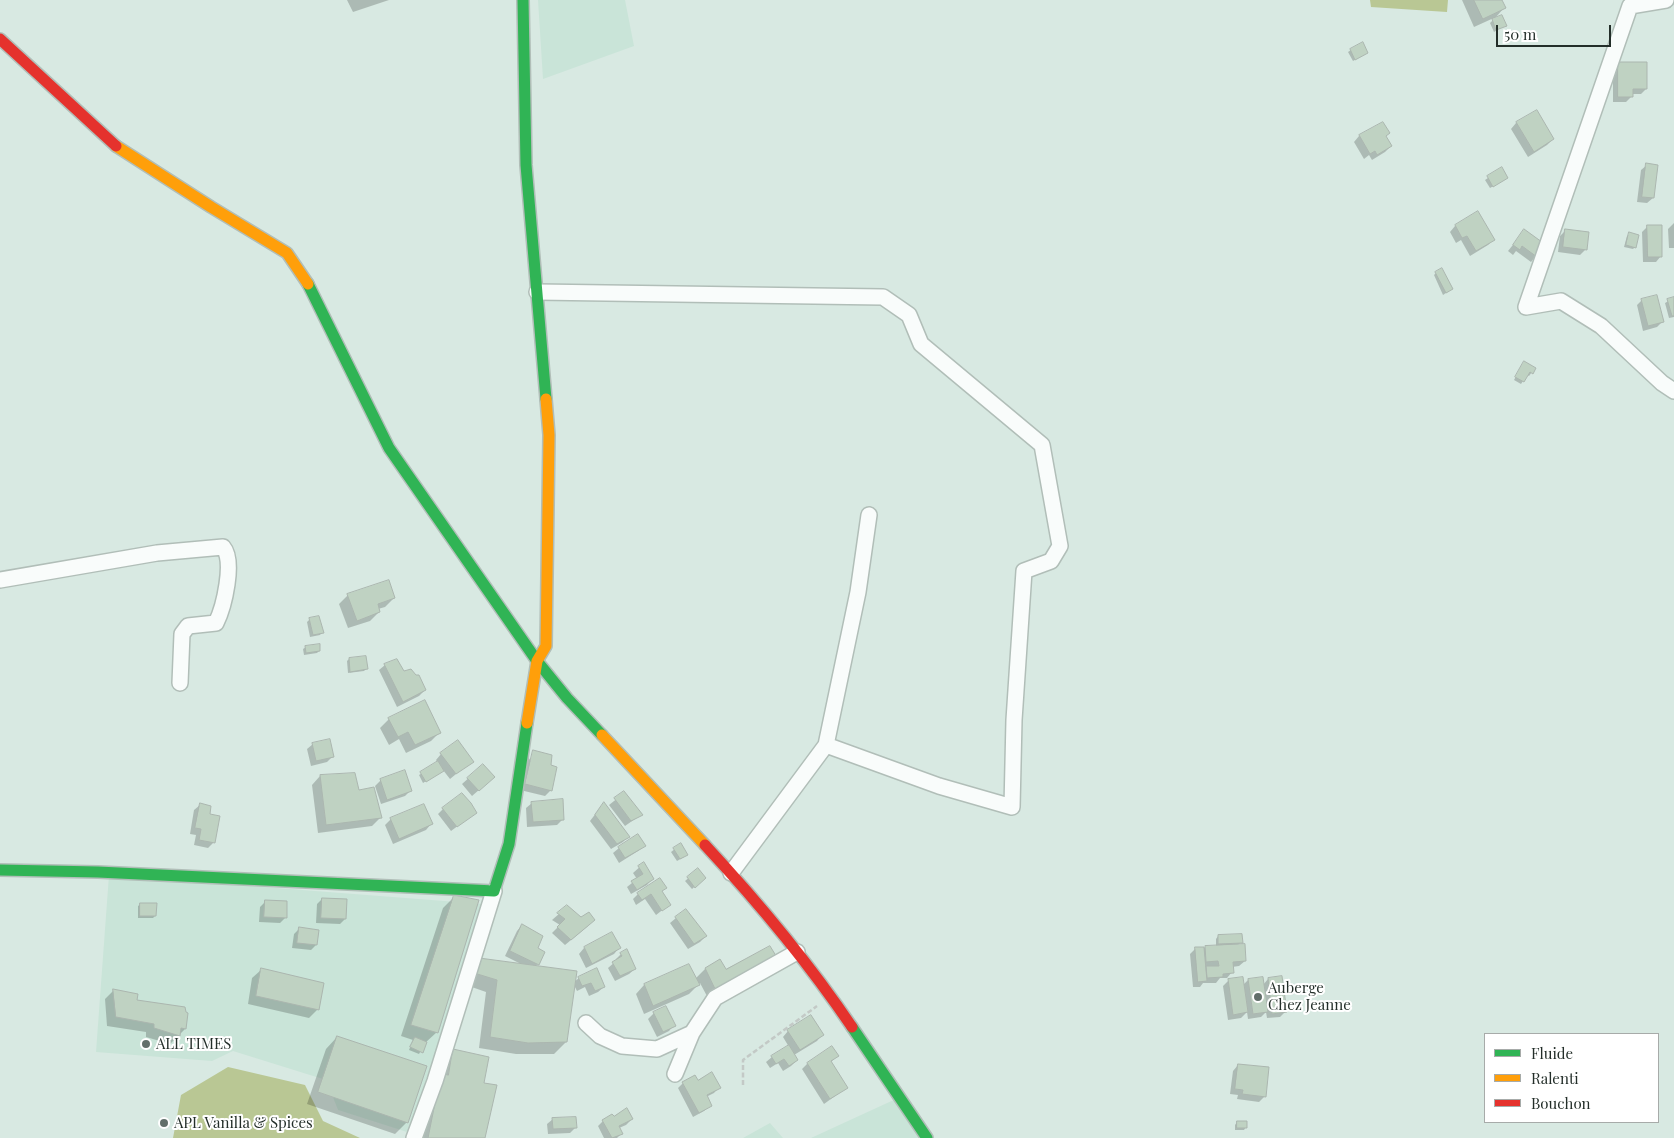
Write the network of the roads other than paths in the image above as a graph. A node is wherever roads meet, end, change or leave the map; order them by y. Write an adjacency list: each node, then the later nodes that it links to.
1 (523, 0): 5 (street)
2 (1666, 0): 3 (street)
3 (1630, 3): 6 (street)
4 (0, 39): 9 (street)
5 (537, 292): 9 (street); 11 (street)
6 (1674, 391)
7 (869, 515): 11 (street)
8 (0, 580): 10 (street)
9 (537, 661): 13 (street); 14 (street)
10 (180, 683)
11 (826, 745): 13 (street)
12 (0, 870): 14 (street)
13 (731, 873): 15 (street)
14 (494, 891): 19 (street)
15 (796, 952): 17 (street); 20 (street)
16 (586, 1023): 17 (street)
17 (692, 1033): 18 (street)
18 (675, 1074)
19 (414, 1138)
20 (927, 1138)

